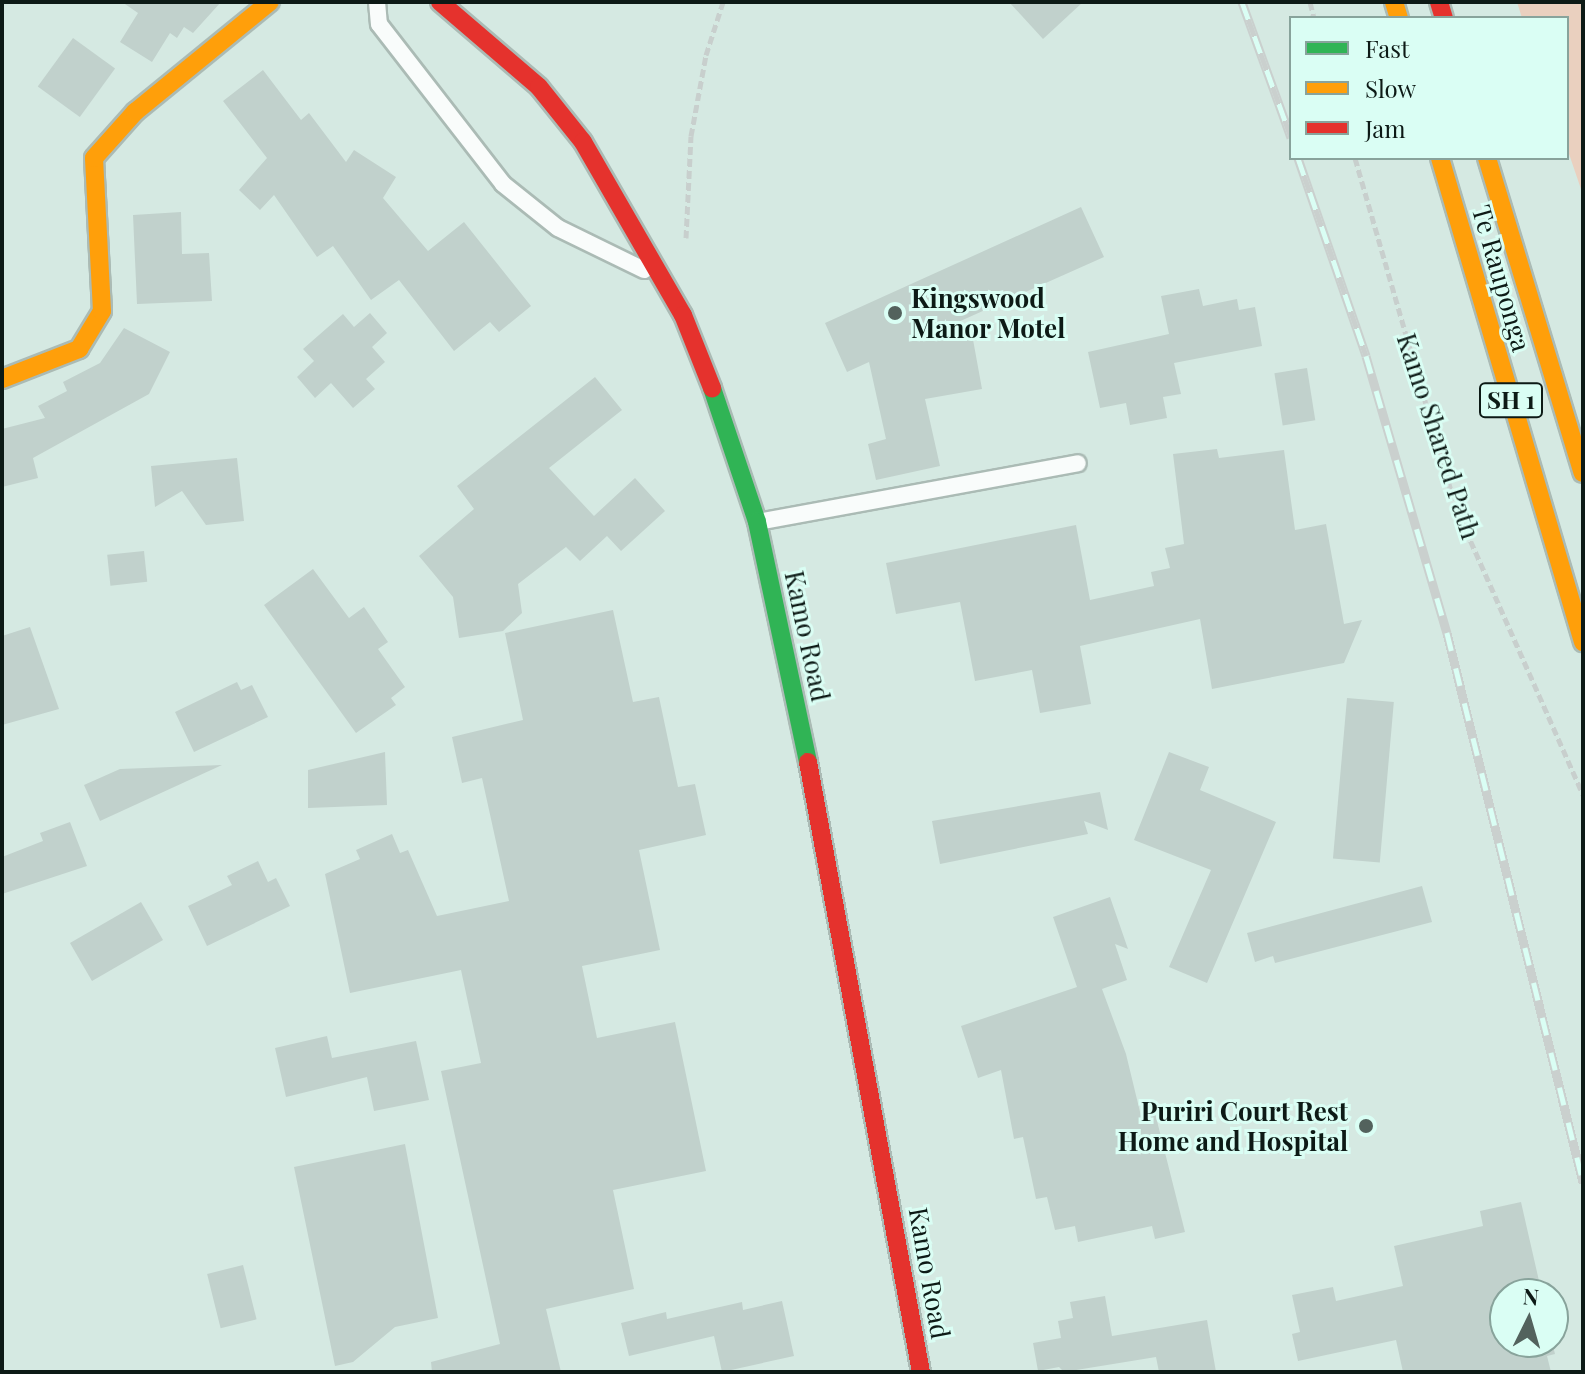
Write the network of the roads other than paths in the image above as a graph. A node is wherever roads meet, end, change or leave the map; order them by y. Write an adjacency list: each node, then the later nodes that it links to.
1 (270, 2): 7 (main road)
2 (377, 2): 6 (lane)
3 (440, 2): 6 (main road, Kamo Road)
4 (1441, 160): 11 (main road, Te Rauponga / SH 1)
5 (1488, 160): 9 (main road, Te Rauponga / SH 1)
6 (663, 279): 10 (main road, Kamo Road)
7 (2, 379)
8 (1078, 463): 10 (lane)
9 (1583, 473)
10 (757, 522): 12 (main road, Kamo Road)
11 (1583, 642)
12 (921, 1372)

